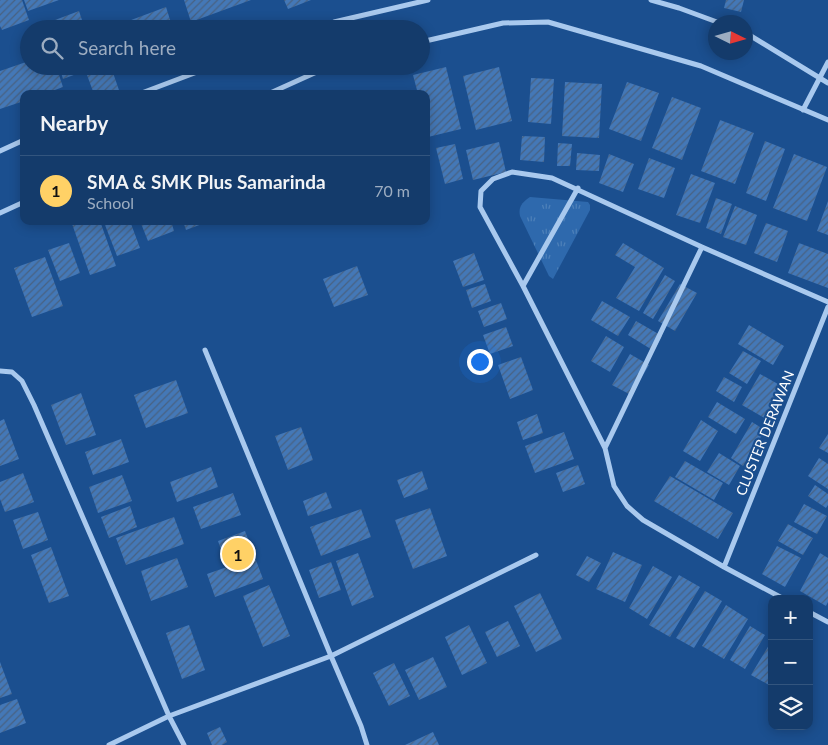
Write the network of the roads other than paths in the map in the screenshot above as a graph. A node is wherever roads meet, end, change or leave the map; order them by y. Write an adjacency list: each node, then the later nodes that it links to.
1 (428, 0): 4 (street)
2 (651, 0): 3 (street)
3 (708, 19)
4 (343, 20)
5 (753, 37): 10 (street)
6 (430, 40): 14 (street)
7 (828, 62): 10 (street)
8 (190, 75): 12 (street)
9 (310, 75): 13 (street)
10 (820, 79): 11 (street); 14 (street)
11 (828, 83)
12 (150, 90)
13 (277, 90)
14 (803, 110): 15 (street)
15 (828, 120)
16 (20, 142): 17 (street)
17 (0, 151)
18 (578, 188): 21 (street); 22 (street); 22 (street)
19 (20, 204): 20 (street)
20 (0, 213)
21 (702, 247): 23 (street); 27 (street)
22 (523, 286): 27 (street)
23 (828, 302)
24 (828, 308): 29 (street, CLUSTER DERAWAN)
25 (205, 350): 34 (street)
26 (0, 371): 35 (street)
27 (605, 448): 29 (street)
28 (536, 555): 34 (street)
29 (724, 567): 30 (street)
30 (776, 595)
31 (813, 614): 33 (street)
32 (828, 614): 33 (street)
33 (827, 621)
34 (331, 656): 35 (street); 38 (street)
35 (169, 716): 36 (street); 37 (street)
36 (109, 745)
37 (184, 745)
38 (367, 745)

